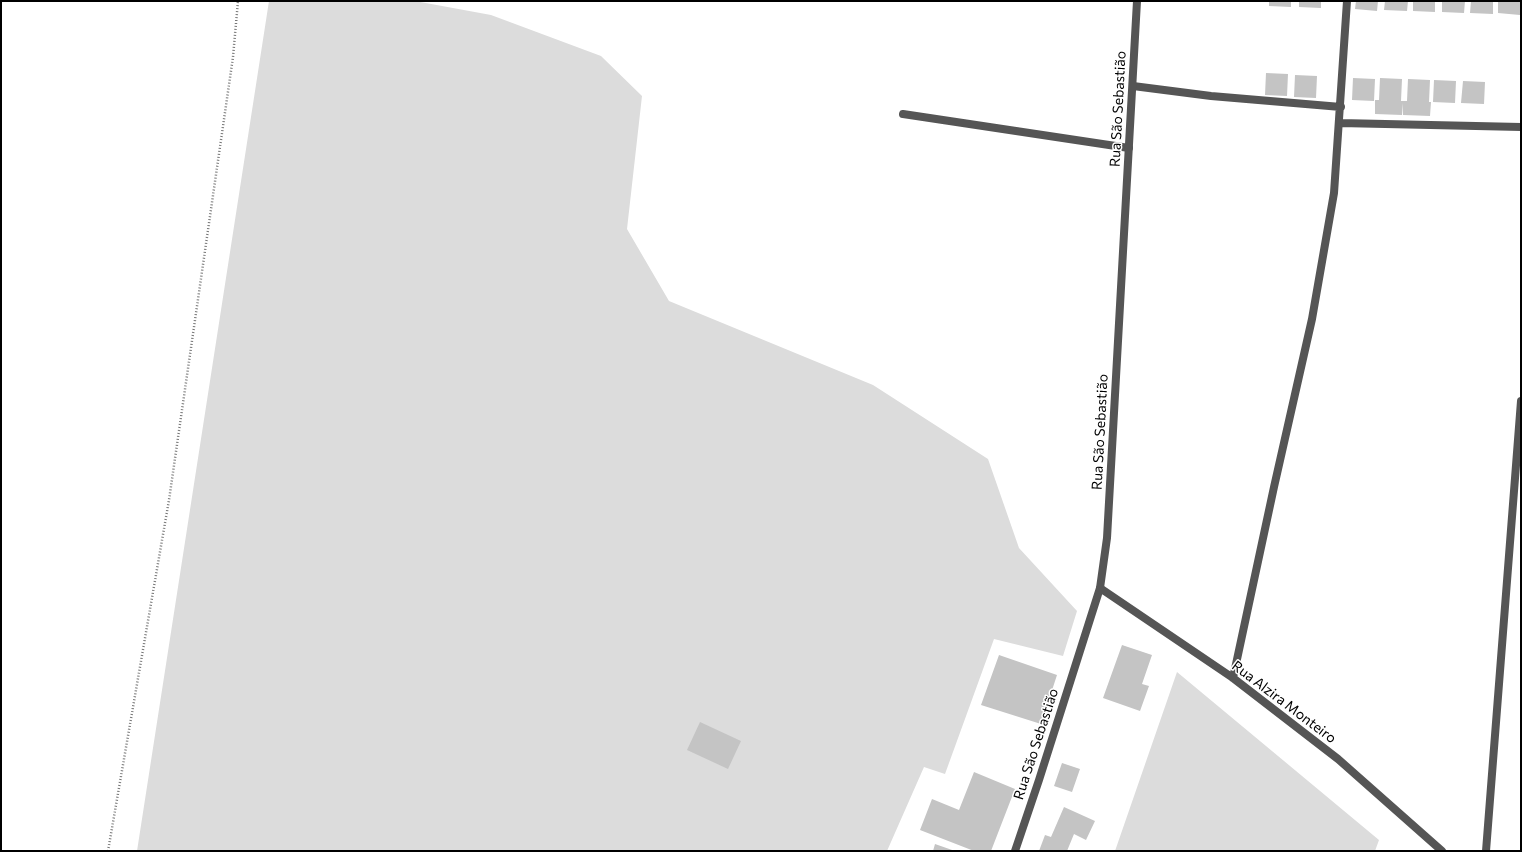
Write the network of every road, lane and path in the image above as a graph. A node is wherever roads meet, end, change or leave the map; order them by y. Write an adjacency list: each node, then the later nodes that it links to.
1 (238, 1): 13 (path)
2 (1137, 1): 4 (street, Rua São Sebastião)
3 (1347, 1): 5 (street)
4 (1133, 86): 5 (street); 9 (street, Rua São Sebastião)
5 (1340, 107): 7 (street)
6 (903, 114): 9 (street)
7 (1340, 123): 8 (street); 12 (street)
8 (1521, 127)
9 (1129, 148): 11 (street, Rua São Sebastião)
10 (1521, 401): 16 (street)
11 (1100, 588): 12 (street, Rua Alzira Monteiro); 14 (street, Rua São Sebastião)
12 (1233, 678): 15 (street, Rua Alzira Monteiro)
13 (108, 851)
14 (1015, 851)
15 (1442, 851)
16 (1486, 851)

